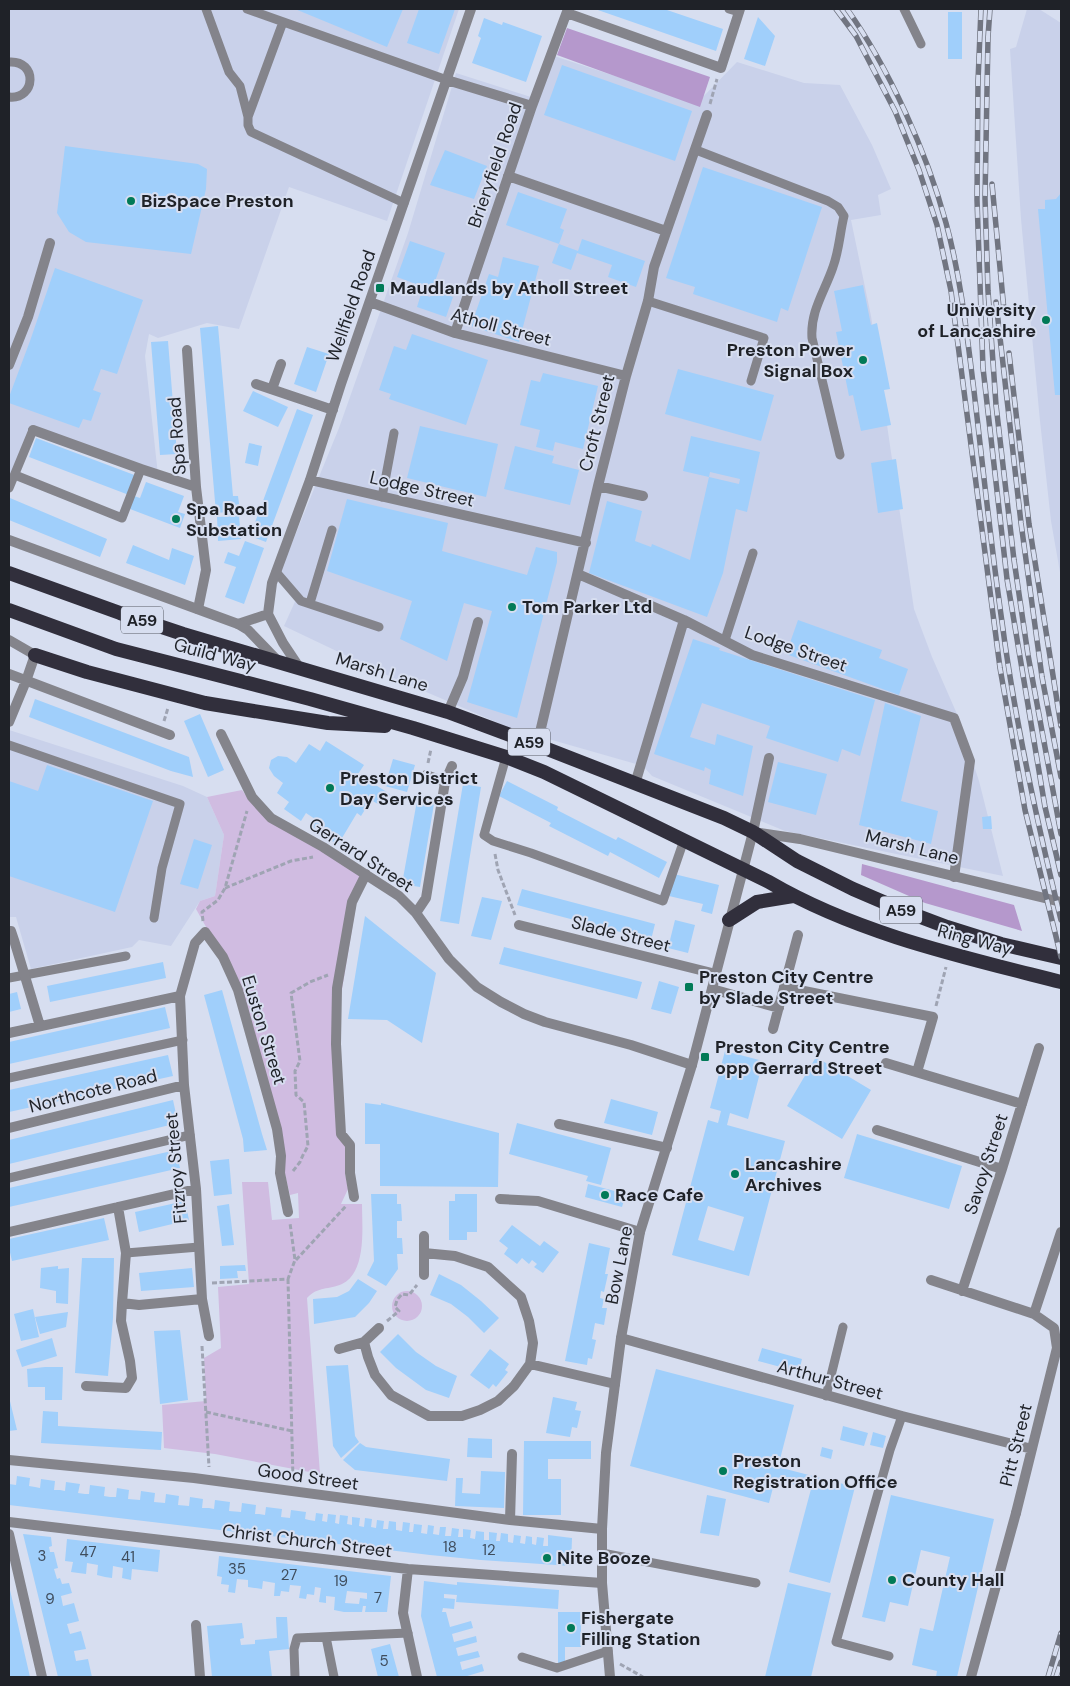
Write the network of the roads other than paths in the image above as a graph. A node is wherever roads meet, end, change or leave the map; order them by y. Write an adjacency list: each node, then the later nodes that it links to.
1 (206, 9): 14 (lane)
2 (247, 9): 7 (lane)
3 (472, 9): 10 (street, Wellfield Road)
4 (904, 9): 8 (lane)
5 (736, 10): 6 (street)
6 (567, 11): 12 (street, Brieryfield Road)
7 (283, 22): 10 (lane); 14 (lane)
8 (921, 44)
9 (9, 62): 11 (lane)
10 (447, 80): 12 (street); 17 (street, Wellfield Road)
11 (9, 97)
12 (532, 106): 16 (street, Brieryfield Road)
13 (707, 115): 15 (street, Croft Street)
14 (248, 117): 17 (lane)
15 (696, 150): 18 (street, Croft Street); 33 (lane)
16 (508, 176): 18 (street); 22 (street, Brieryfield Road)
17 (404, 203): 21 (street, Wellfield Road)
18 (666, 231): 20 (street, Croft Street)
19 (50, 243): 25 (street)
20 (648, 301): 26 (street, Croft Street); 27 (lane)
21 (370, 302): 22 (street, Atholl Street); 30 (street, Wellfield Road)
22 (455, 333): 26 (street, Atholl Street)
23 (188, 350): 38 (street, Spa Road)
24 (281, 364): 29 (street)
25 (9, 365)
26 (626, 376): 37 (street, Croft Street)
27 (751, 381)
28 (256, 384): 29 (street)
29 (272, 389): 30 (street)
30 (333, 410): 36 (street, Wellfield Road)
31 (33, 430): 34 (street); 35 (lane)
32 (394, 433): 40 (lane)
33 (840, 455)
34 (141, 469): 35 (lane); 38 (street)
35 (14, 475): 39 (lane)
36 (310, 480): 40 (street, Lodge Street); 46 (street, Wellfield Road)
37 (598, 486): 41 (street); 44 (street, Croft Street)
38 (196, 487): 50 (street, Spa Road)
39 (9, 488)
40 (382, 496): 44 (street, Lodge Street)
41 (643, 496)
42 (332, 530): 49 (lane)
43 (9, 540): 50 (street, Marsh Lane)
44 (586, 542): 48 (street, Croft Street)
45 (753, 553): 58 (lane)
46 (276, 572): 49 (lane); 52 (street, Wellfield Road)
47 (9, 573): 60 (highway, Guild Way / A59)
48 (578, 574): 53 (street, Lodge Street); 70 (street, Croft Street)
49 (310, 604): 56 (lane)
50 (198, 609): 55 (street, Marsh Lane)
51 (9, 610): 66 (highway, Guild Way / A59)
52 (268, 614): 55 (street); 61 (street)
53 (684, 620): 58 (street, Lodge Street); 76 (street)
54 (478, 622): 64 (street)
55 (238, 624): 60 (street, Marsh Lane)
56 (379, 627)
57 (9, 640): 59 (street)
58 (725, 640): 81 (street, Lodge Street)
59 (34, 655): 63 (street); 66 (highway)
60 (277, 660): 61 (highway, Marsh Lane / A59)
61 (299, 667): 64 (highway, Marsh Lane / A59)
62 (9, 674): 63 (street)
63 (26, 681): 65 (street); 67 (street)
64 (448, 712): 70 (highway, Marsh Lane / A59)
65 (9, 722)
66 (413, 728): 71 (highway, A59)
67 (166, 733)
68 (221, 734): 80 (street, Gerrard Street)
69 (9, 745): 85 (lane)
70 (537, 745): 76 (highway, Marsh Lane / A59)
71 (506, 757): 78 (highway, A59); 78 (lane)
72 (768, 758): 77 (street)
73 (452, 766): 75 (street)
74 (426, 775): 75 (street)
75 (445, 782): 84 (street)
76 (636, 784): 77 (highway, Marsh Lane / A59)
77 (753, 832): 79 (street); 81 (street, Marsh Lane); 91 (highway, Ring Way / A59)
78 (684, 840): 79 (highway, A59)
79 (743, 870): 82 (highway, Ring Way / A59); 86 (street, Bow Lane)
80 (366, 874): 84 (street, Gerrard Street); 119 (street)
81 (954, 876): 83 (street, Marsh Lane)
82 (793, 896): 86 (highway); 95 (highway, Ring Way / A59)
83 (1061, 902)
84 (416, 913): 106 (street, Gerrard Street)
85 (154, 918)
86 (729, 920): 93 (street, Bow Lane)
87 (519, 925): 93 (street, Slade Street)
88 (9, 931): 92 (street)
89 (798, 935): 96 (street)
90 (126, 956): 92 (lane)
91 (1061, 958)
92 (25, 974): 94 (lane); 100 (street)
93 (716, 974): 97 (street, Bow Lane)
94 (9, 978)
95 (1061, 982)
96 (784, 988): 99 (street); 107 (street)
97 (712, 989): 99 (street); 106 (street, Bow Lane)
98 (180, 996): 100 (street); 103 (street, Fitzroy Street); 122 (street, Euston Street)
99 (779, 1008): 101 (street)
100 (40, 1026): 102 (street)
101 (773, 1029)
102 (9, 1033)
103 (183, 1040): 108 (lane); 109 (street, Fitzroy Street)
104 (1038, 1048): 110 (street, Savoy Street)
105 (886, 1062): 107 (street)
106 (692, 1065): 115 (street, Bow Lane)
107 (917, 1072): 110 (street)
108 (9, 1078)
109 (184, 1085): 112 (street, Northcote Road); 114 (street, Fitzroy Street)
110 (1022, 1104): 116 (street, Savoy Street)
111 (559, 1124): 115 (street)
112 (9, 1128)
113 (877, 1130): 116 (street)
114 (190, 1135): 117 (lane); 118 (street, Fitzroy Street)
115 (667, 1148): 124 (street, Bow Lane)
116 (1002, 1169): 132 (street, Savoy Street)
117 (9, 1178)
118 (196, 1189): 121 (street); 127 (street, Fitzroy Street)
119 (354, 1197)
120 (500, 1199): 124 (street)
121 (118, 1207): 123 (street); 128 (street)
122 (288, 1212)
123 (9, 1232)
124 (640, 1232): 139 (street, Bow Lane)
125 (1061, 1232): 135 (street)
126 (424, 1236): 129 (street)
127 (199, 1247): 128 (lane); 133 (street, Fitzroy Street)
128 (126, 1253): 134 (street)
129 (424, 1253): 130 (street); 142 (street)
130 (424, 1275)
131 (931, 1280): 132 (street, Pitt Street)
132 (962, 1291): 135 (street, Pitt Street)
133 (202, 1299): 134 (street); 138 (street, Fitzroy Street)
134 (122, 1303): 144 (street)
135 (1034, 1314): 147 (street, Pitt Street)
136 (379, 1328): 140 (street)
137 (843, 1328): 145 (lane)
138 (209, 1336)
139 (621, 1338): 143 (street, Bow Lane); 145 (street, Arthur Street)
140 (364, 1342): 141 (street); 142 (street)
141 (339, 1349)
142 (530, 1364): 143 (street)
143 (615, 1384): 152 (street, Bow Lane)
144 (86, 1386)
145 (826, 1396): 146 (street, Arthur Street)
146 (902, 1416): 147 (street, Arthur Street); 162 (lane)
147 (1032, 1449): 170 (street, Pitt Street)
148 (512, 1454): 150 (street)
149 (9, 1460): 150 (street, Good Street)
150 (510, 1520): 152 (street, Good Street)
151 (9, 1522): 155 (street, Christ Church Street)
152 (602, 1529): 154 (street, Bow Lane)
153 (9, 1534): 164 (street)
154 (602, 1553): 156 (street, Bow Lane); 157 (lane)
155 (408, 1569): 156 (street, Christ Church Street); 159 (street)
156 (602, 1583): 161 (street, Bow Lane)
157 (756, 1583)
158 (196, 1625): 165 (street)
159 (408, 1633): 160 (lane); 168 (street)
160 (326, 1637): 166 (lane); 167 (lane)
161 (608, 1654): 163 (lane); 169 (street, Bow Lane)
162 (888, 1656)
163 (522, 1657)
164 (42, 1677)
165 (200, 1677)
166 (295, 1677)
167 (334, 1677)
168 (418, 1677)
169 (610, 1677)
170 (971, 1677)

